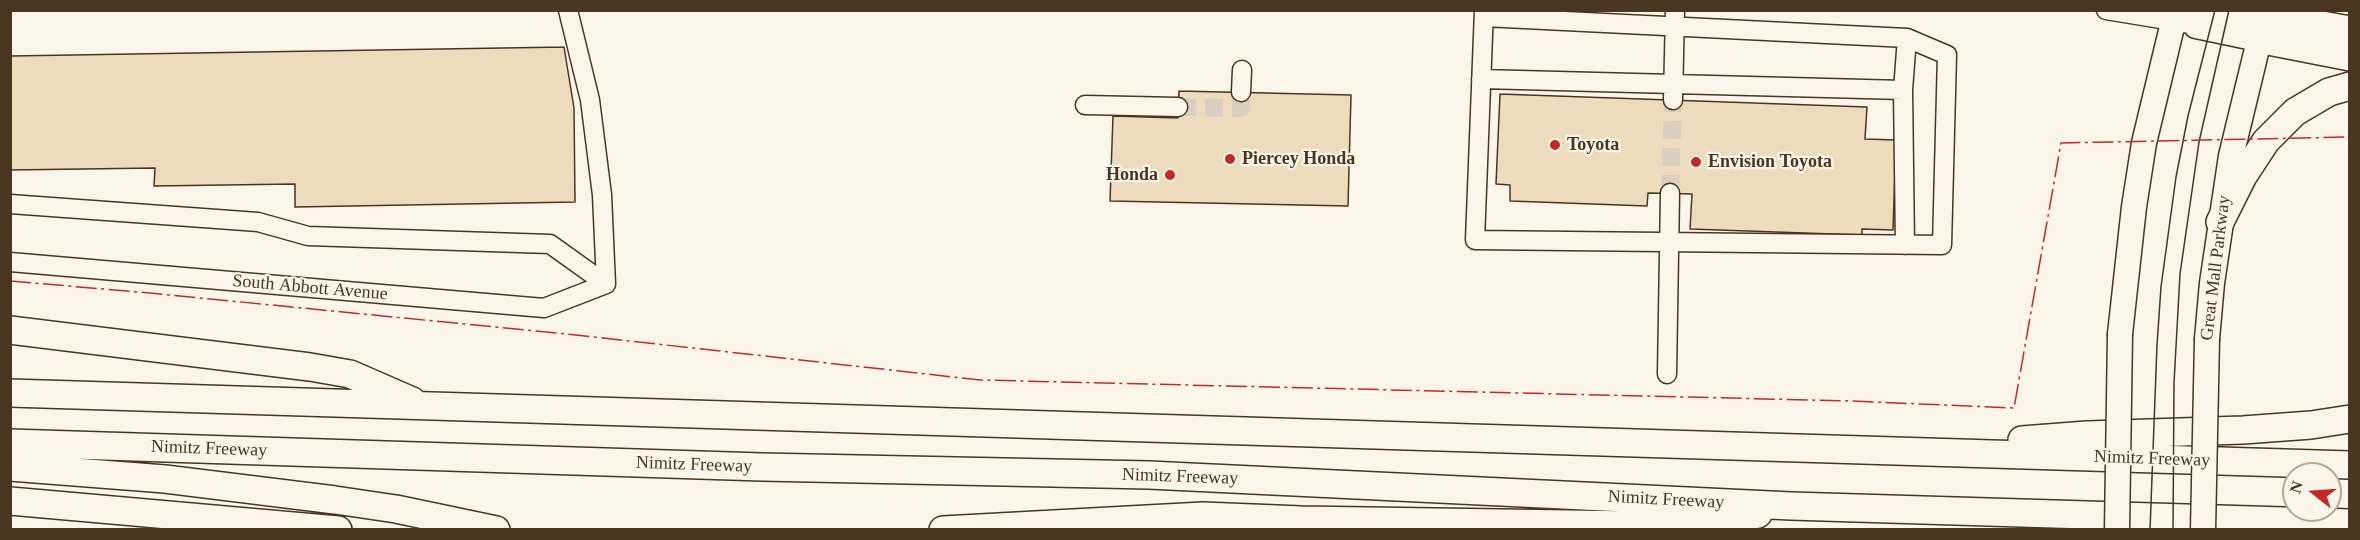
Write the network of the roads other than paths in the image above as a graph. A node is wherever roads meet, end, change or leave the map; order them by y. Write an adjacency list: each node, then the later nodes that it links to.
1 (568, 10): 24 (street)
2 (2106, 10): 4 (street)
3 (1484, 14): 5 (street); 11 (street)
4 (2174, 16): 6 (main road); 42 (main road, bridge)
5 (1675, 19): 8 (street); 15 (street)
6 (2264, 21): 7 (highway); 9 (highway); 20 (main road, Great Mall Parkway)
7 (2349, 30)
8 (1907, 38): 13 (street); 22 (street)
9 (2349, 57)
10 (1242, 70): 14 (street)
11 (1481, 79): 15 (street); 21 (street)
12 (2349, 86): 20 (highway)
13 (1903, 90): 15 (street); 22 (street)
14 (1241, 92)
15 (1674, 92)
16 (1085, 105): 17 (street)
17 (1178, 107)
18 (1670, 193): 21 (street)
19 (10, 204): 24 (street)
20 (2220, 222): 43 (main road, Great Mall Parkway, bridge)
21 (1668, 242): 22 (street); 26 (street)
22 (1905, 245)
23 (10, 262): 24 (street, South Abbott Avenue)
24 (606, 284)
25 (10, 330): 28 (highway)
26 (1667, 374)
27 (10, 393): 28 (highway, Nimitz Freeway)
28 (426, 408): 31 (highway, Nimitz Freeway)
29 (2349, 419): 31 (highway)
30 (10, 443): 35 (highway, Nimitz Freeway)
31 (1876, 451): 32 (highway, Nimitz Freeway)
32 (2349, 465)
33 (10, 468): 40 (highway)
34 (10, 501): 37 (highway)
35 (1791, 506): 38 (highway, Nimitz Freeway); 41 (highway)
36 (10, 517): 37 (highway)
37 (237, 521): 39 (highway)
38 (2349, 523)
39 (338, 530)
40 (496, 530)
41 (943, 530)
42 (2117, 530)
43 (2204, 530)

